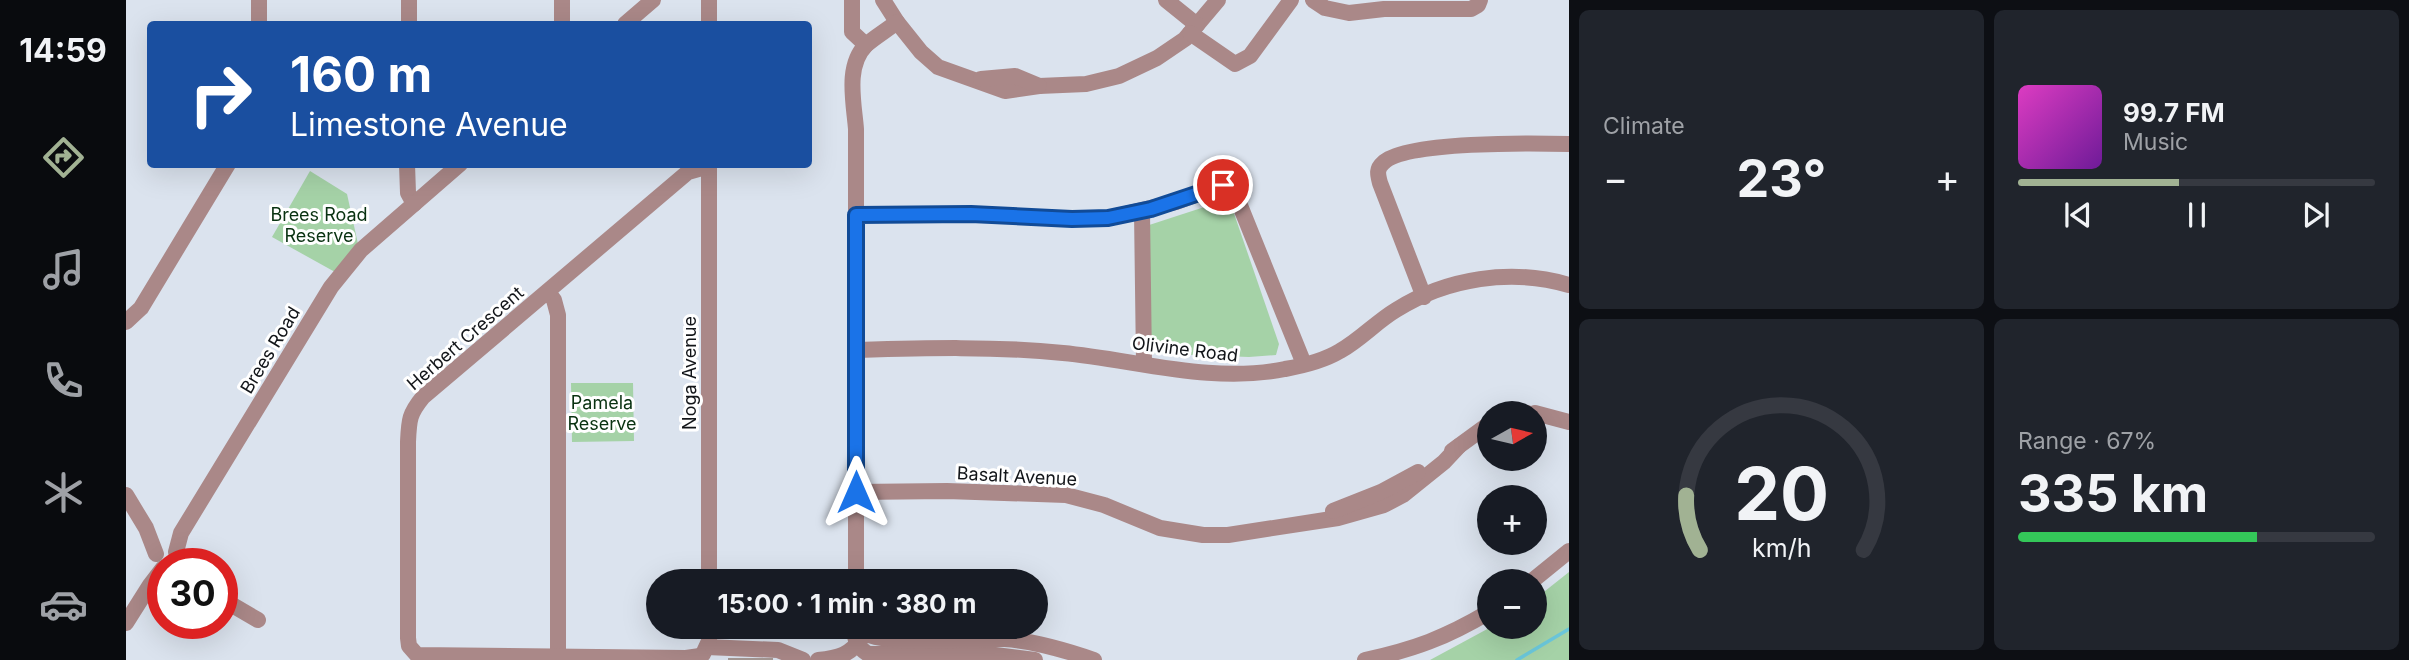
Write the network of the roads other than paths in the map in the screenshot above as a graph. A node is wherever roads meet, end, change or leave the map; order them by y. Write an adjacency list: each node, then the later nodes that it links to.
1 (259, 0): 13 (street)
2 (409, 0): 14 (street)
3 (562, 0): 15 (street)
4 (653, 0): 16 (street)
5 (709, 0): 17 (street)
6 (852, 0): 20 (street)
7 (883, 0): 18 (street)
8 (1166, 0): 19 (street)
9 (1218, 0): 19 (street)
10 (1291, 0): 19 (street)
11 (1314, 0): 12 (street)
12 (1480, 0)
13 (259, 21)
14 (409, 21)
15 (562, 21)
16 (628, 21)
17 (709, 21)
18 (897, 22): 19 (street); 20 (street)
19 (1194, 29)
20 (866, 46): 31 (street)
21 (1569, 144): 34 (street)
22 (226, 168): 35 (street)
23 (409, 168): 29 (street)
24 (411, 168): 28 (street)
25 (455, 168): 28 (street, Brees Road)
26 (700, 168): 33 (street, Herbert Crescent)
27 (709, 168): 47 (street, Noga Avenue)
28 (428, 192): 29 (street, Brees Road)
29 (414, 204): 45 (street, Brees Road)
30 (1142, 212): 31 (street); 37 (street); 38 (street)
31 (856, 215): 36 (street)
32 (1569, 285): 34 (street, Olivine Road)
33 (548, 292): 59 (street); 59 (street, Herbert Crescent)
34 (1424, 297): 38 (street, Olivine Road)
35 (126, 322)
36 (856, 350): 37 (street, Olivine Road); 42 (street)
37 (1144, 363): 38 (street, Olivine Road)
38 (1304, 364)
39 (1547, 416): 40 (street)
40 (1569, 422)
41 (1477, 433): 42 (street, Basalt Avenue)
42 (856, 492): 48 (street)
43 (126, 495): 44 (street)
44 (160, 548)
45 (172, 548)
46 (1569, 551): 49 (street)
47 (709, 569)
48 (856, 569)
49 (1547, 569)
50 (147, 590): 54 (street)
51 (238, 608): 53 (street)
52 (1477, 619): 64 (street)
53 (258, 620)
54 (126, 623)
55 (855, 639): 61 (street)
56 (861, 639): 62 (street)
57 (1006, 639): 63 (street)
58 (703, 654): 59 (street); 60 (street)
59 (558, 658)
60 (803, 660)
61 (818, 660)
62 (1035, 660)
63 (1094, 660)
64 (1365, 660)

